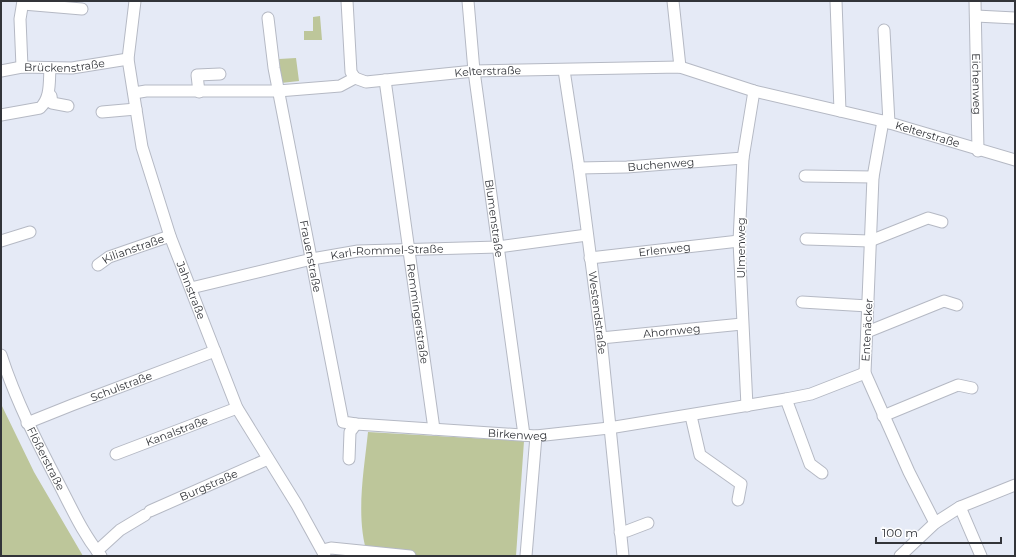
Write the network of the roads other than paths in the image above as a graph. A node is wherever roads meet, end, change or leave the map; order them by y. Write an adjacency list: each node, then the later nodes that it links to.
1 (135, 1): 13 (street, Jahnstraße)
2 (347, 1): 21 (street)
3 (468, 1): 19 (street, Blumenstraße)
4 (673, 1): 15 (street)
5 (836, 1): 30 (street)
6 (975, 1): 9 (street, Eichenweg)
7 (26, 3): 8 (street); 14 (street)
8 (82, 9)
9 (976, 16): 11 (street); 34 (street, Eichenweg)
10 (268, 18): 23 (street, Frauenstraße)
11 (1015, 18)
12 (884, 30): 33 (street, Entenäcker)
13 (128, 59): 16 (street, Brückenstraße); 26 (street, Jahnstraße)
14 (22, 67): 16 (street, Brückenstraße); 17 (street, Brückenstraße)
15 (680, 67): 18 (street, Kelterstraße); 24 (street, Kelterstraße)
16 (50, 68): 27 (street)
17 (1, 70)
18 (564, 70): 19 (street, Kelterstraße); 37 (street, Westendstraße)
19 (474, 71): 22 (street, Kelterstraße); 48 (street, Blumenstraße)
20 (220, 74): 25 (street)
21 (355, 78): 22 (street, Kelterstraße); 23 (street)
22 (385, 80): 49 (street, Remmingerstraße)
23 (278, 91): 25 (street); 51 (street, Frauenstraße)
24 (754, 91): 30 (street, Kelterstraße); 35 (street, Ulmenweg)
25 (199, 92): 26 (street)
26 (134, 93): 29 (street, Jahnstraße)
27 (49, 94): 28 (street); 32 (street)
28 (68, 106)
29 (136, 109): 31 (street); 43 (street, Jahnstraße)
30 (840, 111): 33 (street, Kelterstraße)
31 (102, 112)
32 (1, 115)
33 (886, 122): 34 (street, Kelterstraße); 39 (street, Entenäcker)
34 (978, 151): 36 (street, Kelterstraße)
35 (743, 158): 37 (street, Buchenweg); 46 (street, Ulmenweg)
36 (1015, 160)
37 (579, 168): 42 (street, Westendstraße)
38 (805, 176): 39 (street)
39 (873, 177): 47 (street, Entenäcker)
40 (942, 222): 47 (street)
41 (30, 232): 45 (street)
42 (587, 235): 48 (street, Karl-Rommel-Straße); 50 (street, Westendstraße)
43 (170, 236): 52 (street, Kilianstraße); 53 (street, Jahnstraße)
44 (806, 239): 47 (street)
45 (1, 241)
46 (739, 241): 50 (street, Erlenweg); 57 (street, Ulmenweg)
47 (870, 241): 56 (street, Entenäcker)
48 (498, 247): 49 (street, Karl-Rommel-Straße); 74 (street, Blumenstraße)
49 (410, 251): 51 (street, Karl-Rommel-Straße); 73 (street, Remmingerstraße)
50 (590, 258): 59 (street, Westendstraße)
51 (312, 259): 53 (street, Karl-Rommel-Straße); 69 (street, Frauenstraße)
52 (98, 265)
53 (191, 288): 60 (street, Jahnstraße)
54 (802, 302): 56 (street)
55 (957, 305): 58 (street)
56 (868, 306): 58 (street, Entenäcker)
57 (742, 324): 59 (street, Ahornweg); 65 (street, Ulmenweg)
58 (867, 332): 62 (street, Entenäcker)
59 (601, 338): 72 (street, Westendstraße)
60 (215, 351): 66 (street, Jahnstraße); 70 (street, Schulstraße)
61 (1, 355): 70 (street, Flößerstraße)
62 (865, 373): 64 (street, Birkenweg); 68 (street, Entenäcker)
63 (972, 388): 68 (street)
64 (786, 399): 65 (street, Birkenweg); 79 (street)
65 (747, 406): 67 (street, Birkenweg)
66 (237, 408): 76 (street, Kanalstraße); 77 (street, Jahnstraße)
67 (691, 416): 72 (street, Birkenweg); 81 (street)
68 (883, 416): 84 (street, Entenäcker)
69 (343, 422): 71 (street, Birkenweg)
70 (28, 423): 87 (street, Flößerstraße)
71 (356, 424): 73 (street, Birkenweg); 78 (street)
72 (609, 428): 75 (street, Birkenweg); 85 (street, Westendstraße)
73 (434, 429): 74 (street, Birkenweg)
74 (524, 435): 75 (street, Birkenweg)
75 (536, 436): 89 (street)
76 (116, 454)
77 (268, 459): 86 (street, Jahnstraße); 87 (street, Burgstraße)
78 (349, 459)
79 (822, 473)
80 (1015, 485): 82 (street)
81 (738, 500)
82 (960, 507): 84 (street); 92 (street)
83 (648, 522): 85 (street)
84 (935, 523): 91 (street)
85 (620, 532): 90 (street, Westendstraße)
86 (324, 553): 88 (street)
87 (99, 554)
88 (410, 556)
89 (526, 556)
90 (624, 556)
91 (901, 556)
92 (981, 556)

